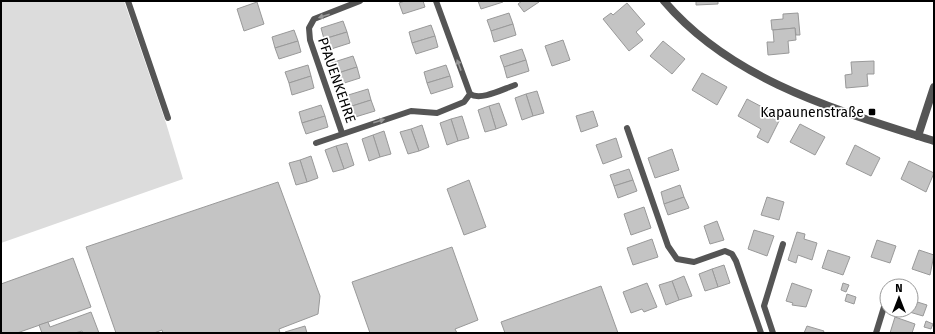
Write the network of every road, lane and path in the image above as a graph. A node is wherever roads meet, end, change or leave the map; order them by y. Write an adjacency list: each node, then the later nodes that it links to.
1 (128, 1): 8 (lane)
2 (360, 1): 10 (lane, PFAUENKEHRE, one-way to 10)
3 (436, 1): 7 (lane, one-way to 3)
4 (664, 1): 11 (street)
5 (515, 85): 7 (lane)
6 (934, 87): 11 (street)
7 (470, 94): 10 (lane, PFAUENKEHRE, one-way to 7)
8 (168, 118)
9 (627, 128): 16 (lane)
10 (342, 133): 13 (lane)
11 (918, 136): 12 (street)
12 (934, 141)
13 (316, 143)
14 (783, 244): 17 (lane)
15 (881, 318): 18 (lane)
16 (761, 333)
17 (773, 333)
18 (876, 333)

